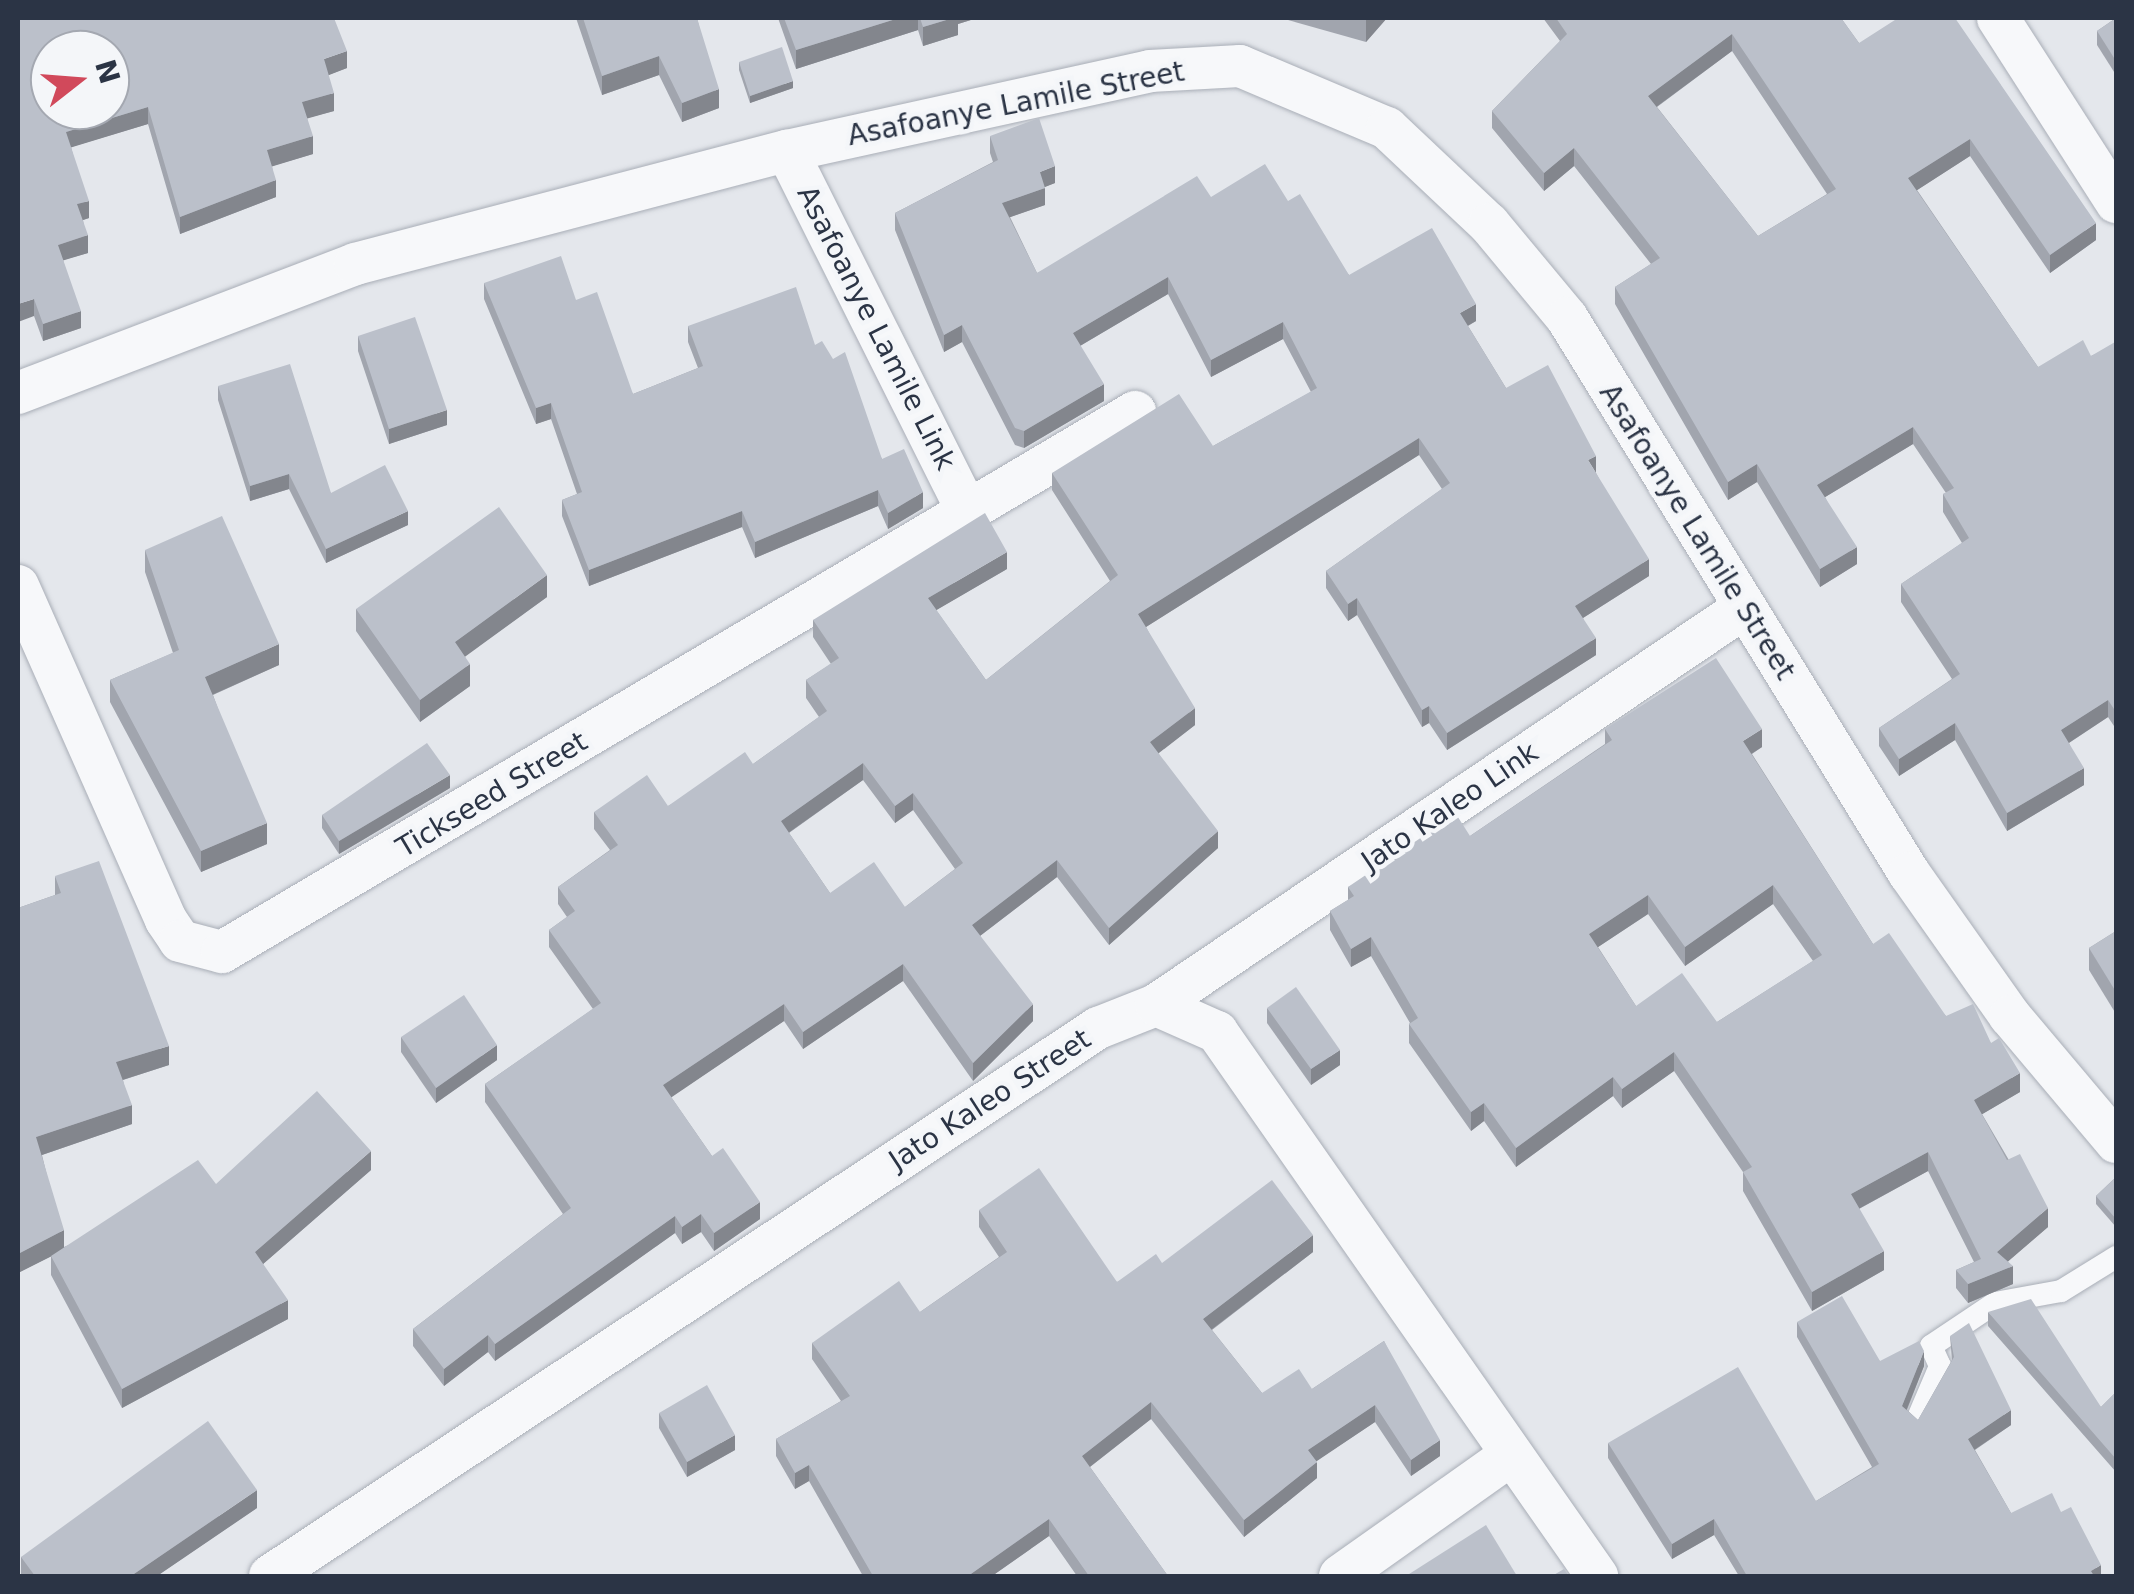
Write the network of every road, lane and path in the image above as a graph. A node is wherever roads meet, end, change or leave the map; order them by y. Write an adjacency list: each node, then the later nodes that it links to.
1 (1998, 18): 3 (street)
2 (787, 151): 4 (street, Asafoanye Lamile Street); 6 (street, Asafoanye Lamile Link); 8 (street, Asafoanye Lamile Street)
3 (2116, 202)
4 (18, 393)
5 (1135, 412): 6 (street, Tickseed Street)
6 (965, 506): 7 (street, Tickseed Street)
7 (18, 586)
8 (1744, 608): 9 (street, Jato Kaleo Link); 10 (street, Asafoanye Lamile Street)
9 (1156, 1005): 13 (street); 14 (street, Jato Kaleo Street)
10 (2116, 1142)
11 (2116, 1257): 12 (lane)
12 (1917, 1420)
13 (1511, 1455): 15 (street); 16 (street)
14 (270, 1576)
15 (1340, 1576)
16 (1597, 1576)

